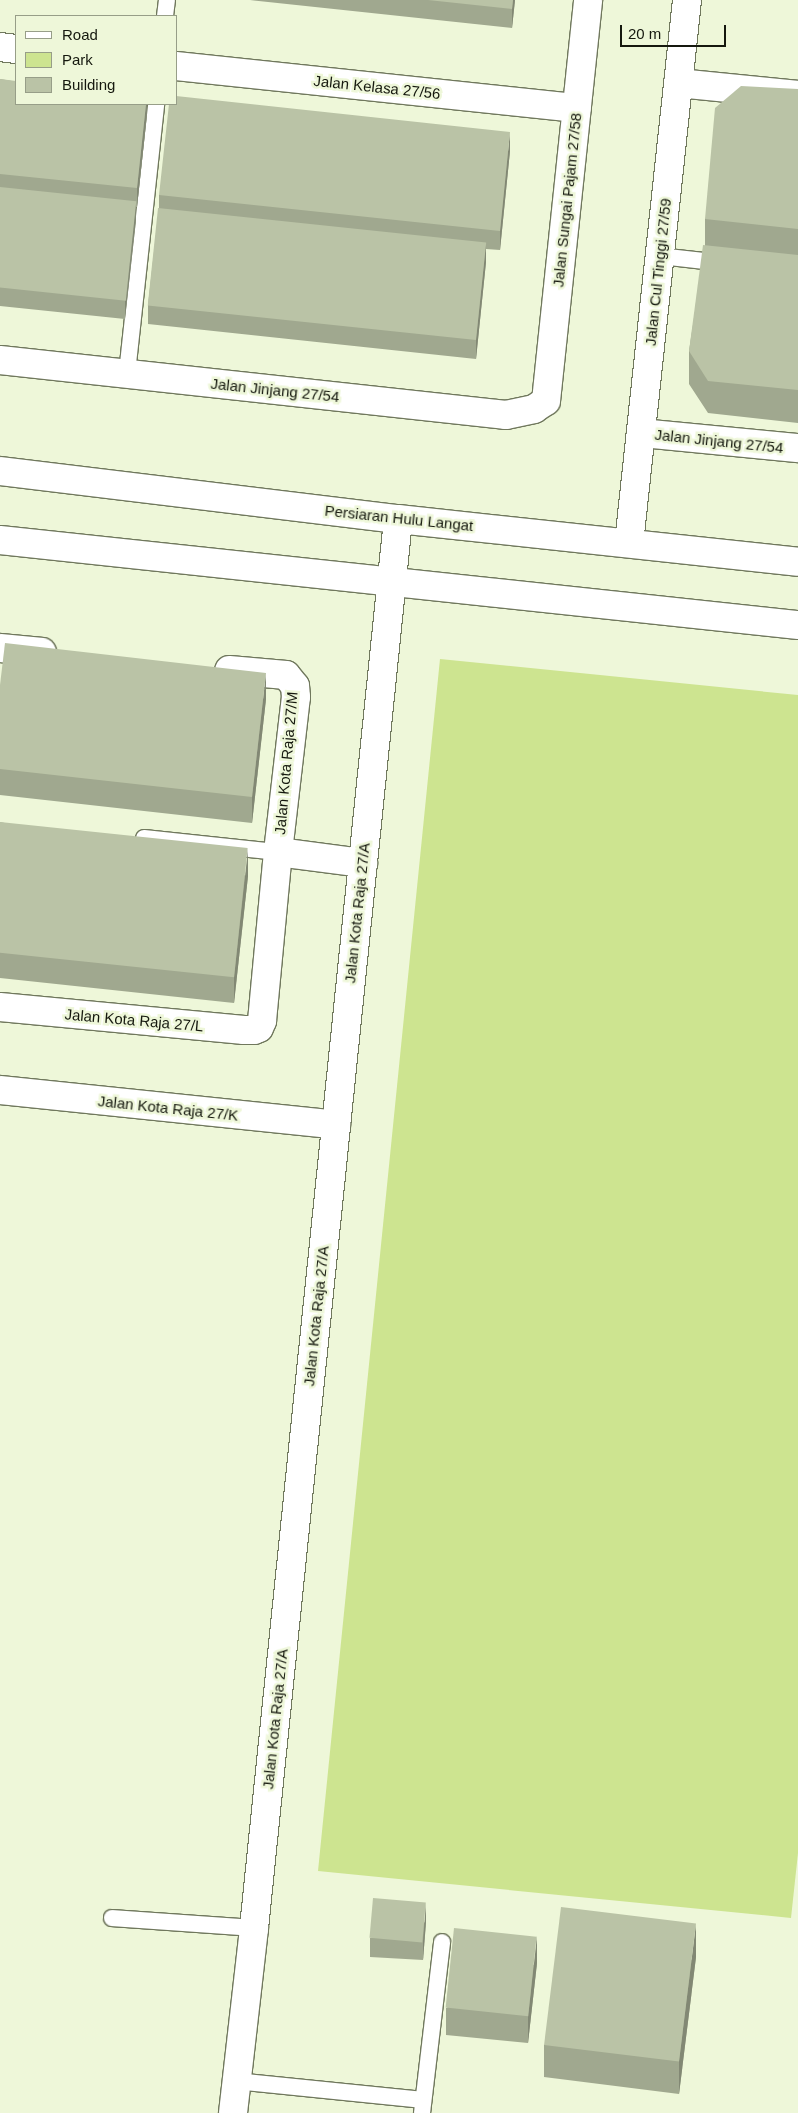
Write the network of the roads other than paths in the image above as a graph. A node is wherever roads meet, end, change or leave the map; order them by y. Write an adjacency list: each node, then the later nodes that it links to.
1 (167, 0): 4 (lane)
2 (588, 0): 11 (street, Jalan Sungai Pajam 27/58)
3 (687, 0): 8 (street, Jalan Cul Tinggi 27/59)
4 (165, 15)
5 (0, 47): 6 (street)
6 (15, 49)
7 (178, 66): 11 (street, Jalan Kelasa 27/56)
8 (678, 83): 9 (street); 12 (street, Jalan Cul Tinggi 27/59)
9 (798, 95)
10 (156, 105): 15 (lane)
11 (577, 108): 16 (street, Jalan Sungai Pajam 27/58)
12 (660, 256): 13 (lane); 17 (street, Jalan Cul Tinggi 27/59)
13 (739, 265)
14 (0, 360): 15 (street, Jalan Jinjang 27/54)
15 (127, 373): 16 (street, Jalan Jinjang 27/54)
16 (546, 401)
17 (640, 433): 18 (street, Jalan Jinjang 27/54); 22 (street, Jalan Cul Tinggi 27/59)
18 (798, 448)
19 (0, 471): 20 (street, Persiaran Hulu Langat)
20 (398, 519): 22 (street, Persiaran Hulu Langat); 24 (street, Jalan Kota Raja 27/A)
21 (0, 540): 24 (street)
22 (629, 543): 23 (street, Persiaran Hulu Langat)
23 (798, 562)
24 (392, 582): 25 (street); 31 (street, Jalan Kota Raja 27/A)
25 (798, 625)
26 (0, 648): 27 (street)
27 (68, 654)
28 (202, 667): 30 (street, Jalan Kota Raja 27/M)
29 (126, 836): 30 (lane)
30 (278, 852): 31 (street); 33 (street, Jalan Kota Raja 27/M)
31 (363, 863): 35 (street, Jalan Kota Raja 27/A)
32 (0, 1007): 33 (street, Jalan Kota Raja 27/L)
33 (262, 1021)
34 (0, 1090): 35 (street, Jalan Kota Raja 27/K)
35 (336, 1125): 37 (street, Jalan Kota Raja 27/A)
36 (112, 1918): 37 (lane)
37 (254, 1928): 39 (street, Jalan Kota Raja 27/A)
38 (442, 1942): 40 (lane)
39 (236, 2081): 40 (lane); 41 (street, Jalan Kota Raja 27/A)
40 (423, 2107)
41 (233, 2113)

